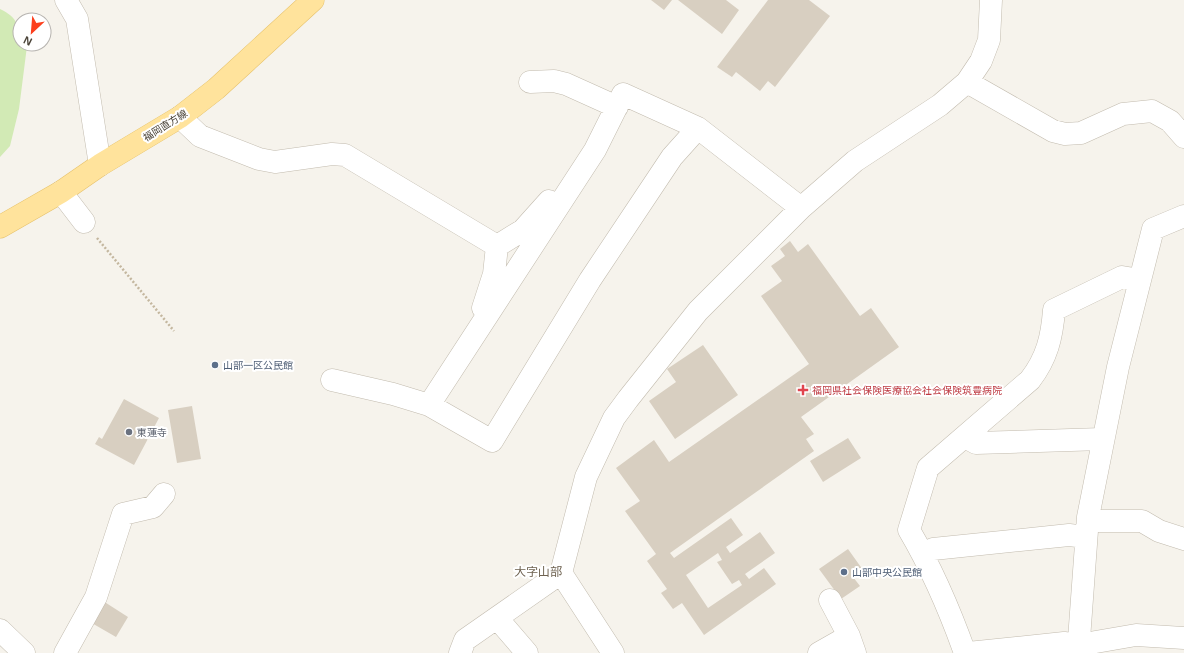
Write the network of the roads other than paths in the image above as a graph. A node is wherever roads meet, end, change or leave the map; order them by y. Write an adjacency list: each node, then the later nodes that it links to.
1 (66, 0): 10 (street)
2 (313, 0): 7 (main road, 福岡直方線)
3 (991, 0): 5 (street)
4 (530, 82): 6 (street)
5 (967, 82): 9 (street); 13 (street)
6 (617, 107): 8 (street); 11 (street)
7 (180, 117): 10 (main road, 福岡直方線); 17 (street)
8 (698, 128): 13 (street); 21 (street)
9 (1184, 137)
10 (100, 164): 12 (main road, 福岡直方線)
11 (570, 188): 17 (street); 19 (street)
12 (61, 192): 15 (street); 16 (main road, 福岡直方線)
13 (801, 208): 28 (street)
14 (1184, 216): 18 (street)
15 (84, 222)
16 (0, 227)
17 (498, 246): 19 (street)
18 (1140, 280): 22 (street); 23 (street)
19 (466, 348): 21 (street)
20 (332, 380): 21 (street)
21 (429, 405)
22 (965, 437): 23 (street); 27 (street)
23 (1102, 439): 25 (street)
24 (164, 494): 36 (street)
25 (1087, 529): 26 (street); 27 (street); 34 (street)
26 (1184, 539)
27 (923, 554): 41 (street)
28 (561, 573): 30 (street); 39 (street)
29 (830, 600): 33 (street)
30 (497, 618): 37 (street); 38 (street)
31 (0, 630): 35 (street)
32 (1184, 638): 34 (street)
33 (852, 645): 40 (street)
34 (1078, 649): 42 (street)
35 (24, 653)
36 (65, 653)
37 (460, 653)
38 (527, 653)
39 (613, 653)
40 (819, 653)
41 (965, 653)
42 (968, 653)

